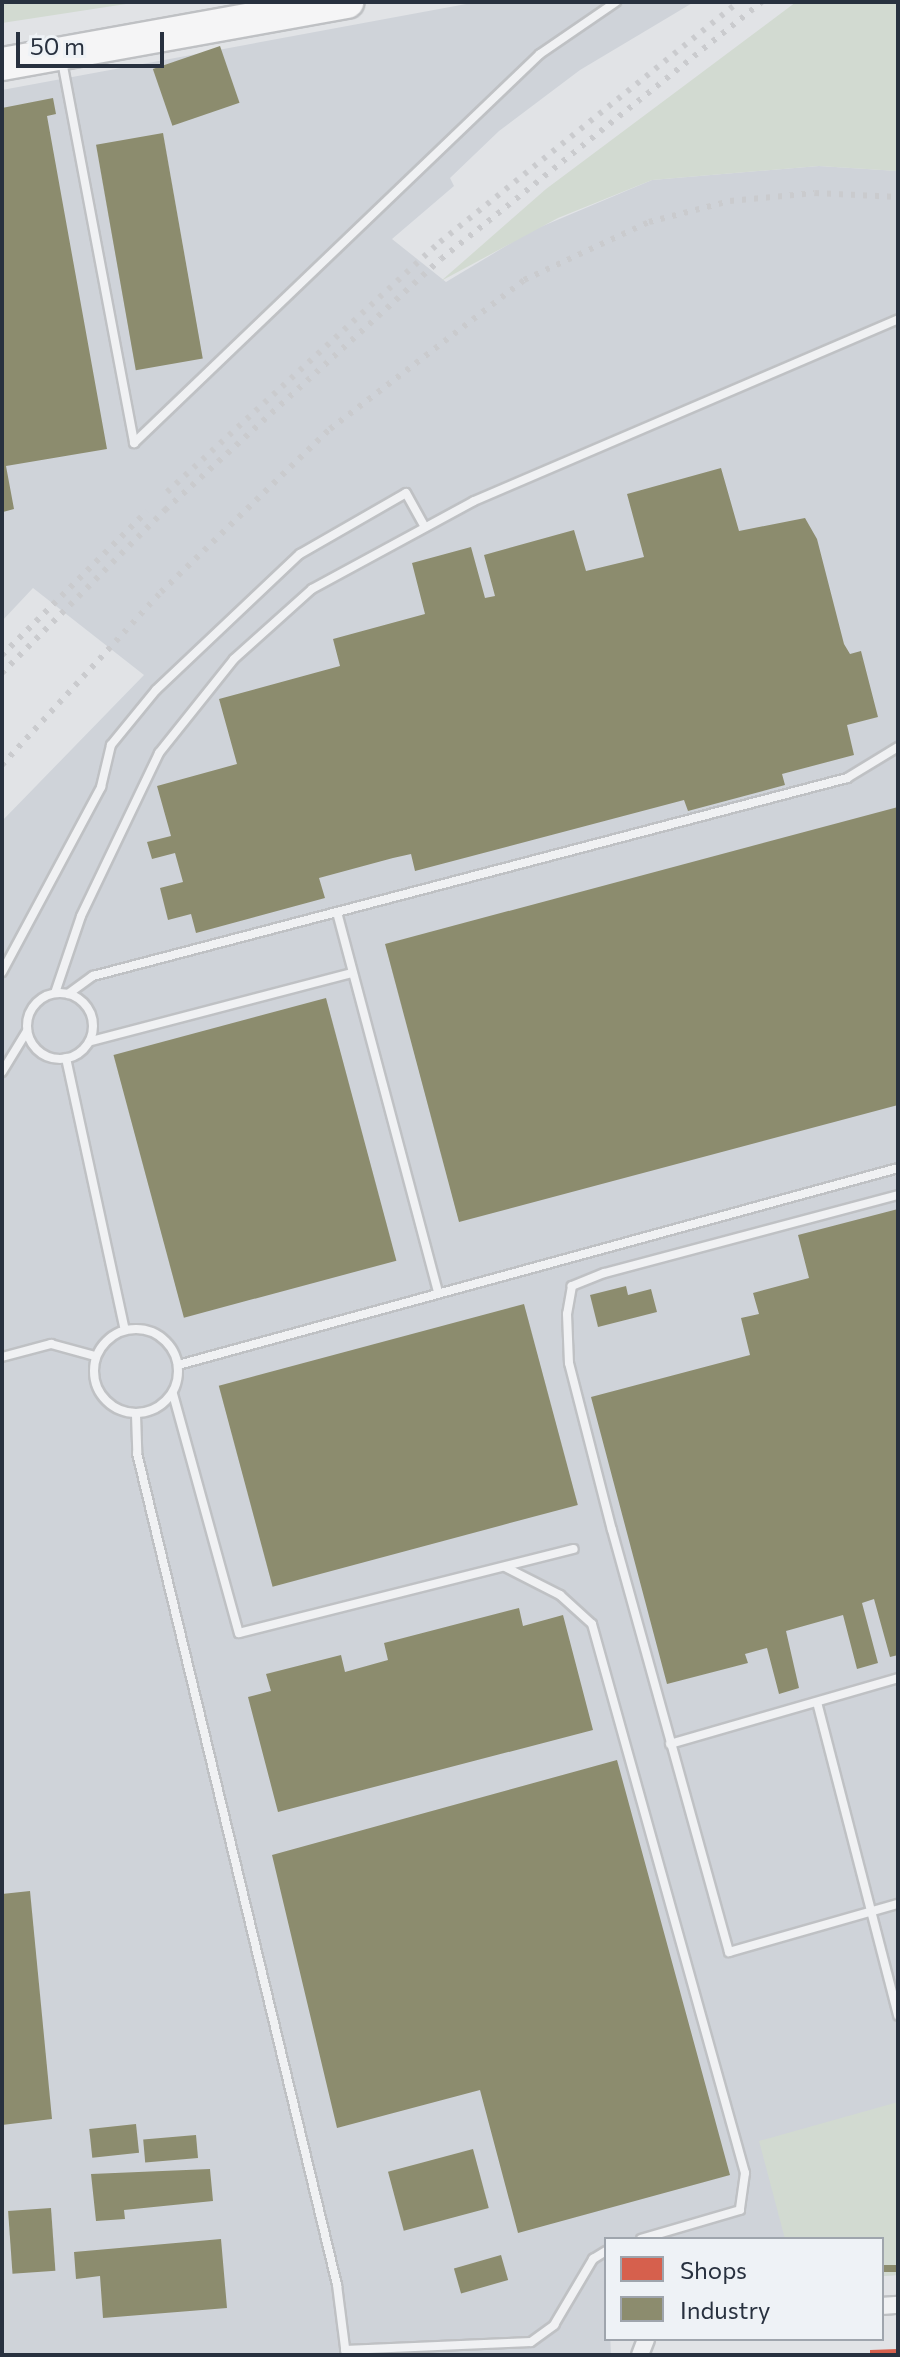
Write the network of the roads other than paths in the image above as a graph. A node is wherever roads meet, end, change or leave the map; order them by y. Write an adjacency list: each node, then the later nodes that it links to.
1 (347, 2): 3 (highway)
2 (616, 2): 3 (lane)
3 (61, 52): 4 (highway)
4 (2, 64)
5 (898, 319): 6 (lane)
6 (425, 527): 9 (lane); 11 (lane)
7 (898, 747): 8 (lane)
8 (338, 916): 10 (lane); 12 (lane)
9 (2, 972)
10 (352, 973): 14 (lane); 19 (lane)
11 (55, 993): 12 (lane); 13 (lane)
12 (68, 994): 14 (lane)
13 (27, 1031): 15 (lane); 16 (lane)
14 (91, 1041): 15 (lane)
15 (66, 1058): 20 (lane)
16 (3, 1067)
17 (898, 1168): 19 (lane)
18 (898, 1195): 30 (lane)
19 (438, 1293): 23 (lane)
20 (125, 1330): 21 (lane); 23 (lane)
21 (95, 1356): 22 (lane); 25 (lane)
22 (2, 1357)
23 (178, 1365): 24 (lane)
24 (173, 1394): 25 (lane); 27 (lane)
25 (136, 1415): 36 (lane)
26 (574, 1549): 27 (lane)
27 (505, 1567): 34 (lane)
28 (898, 1678): 29 (lane)
29 (817, 1702): 30 (lane); 32 (lane)
30 (670, 1744): 32 (lane)
31 (898, 1904): 32 (lane)
32 (871, 1912): 33 (lane)
33 (898, 2016)
34 (649, 2237)
35 (604, 2252): 36 (lane)
36 (346, 2352)

